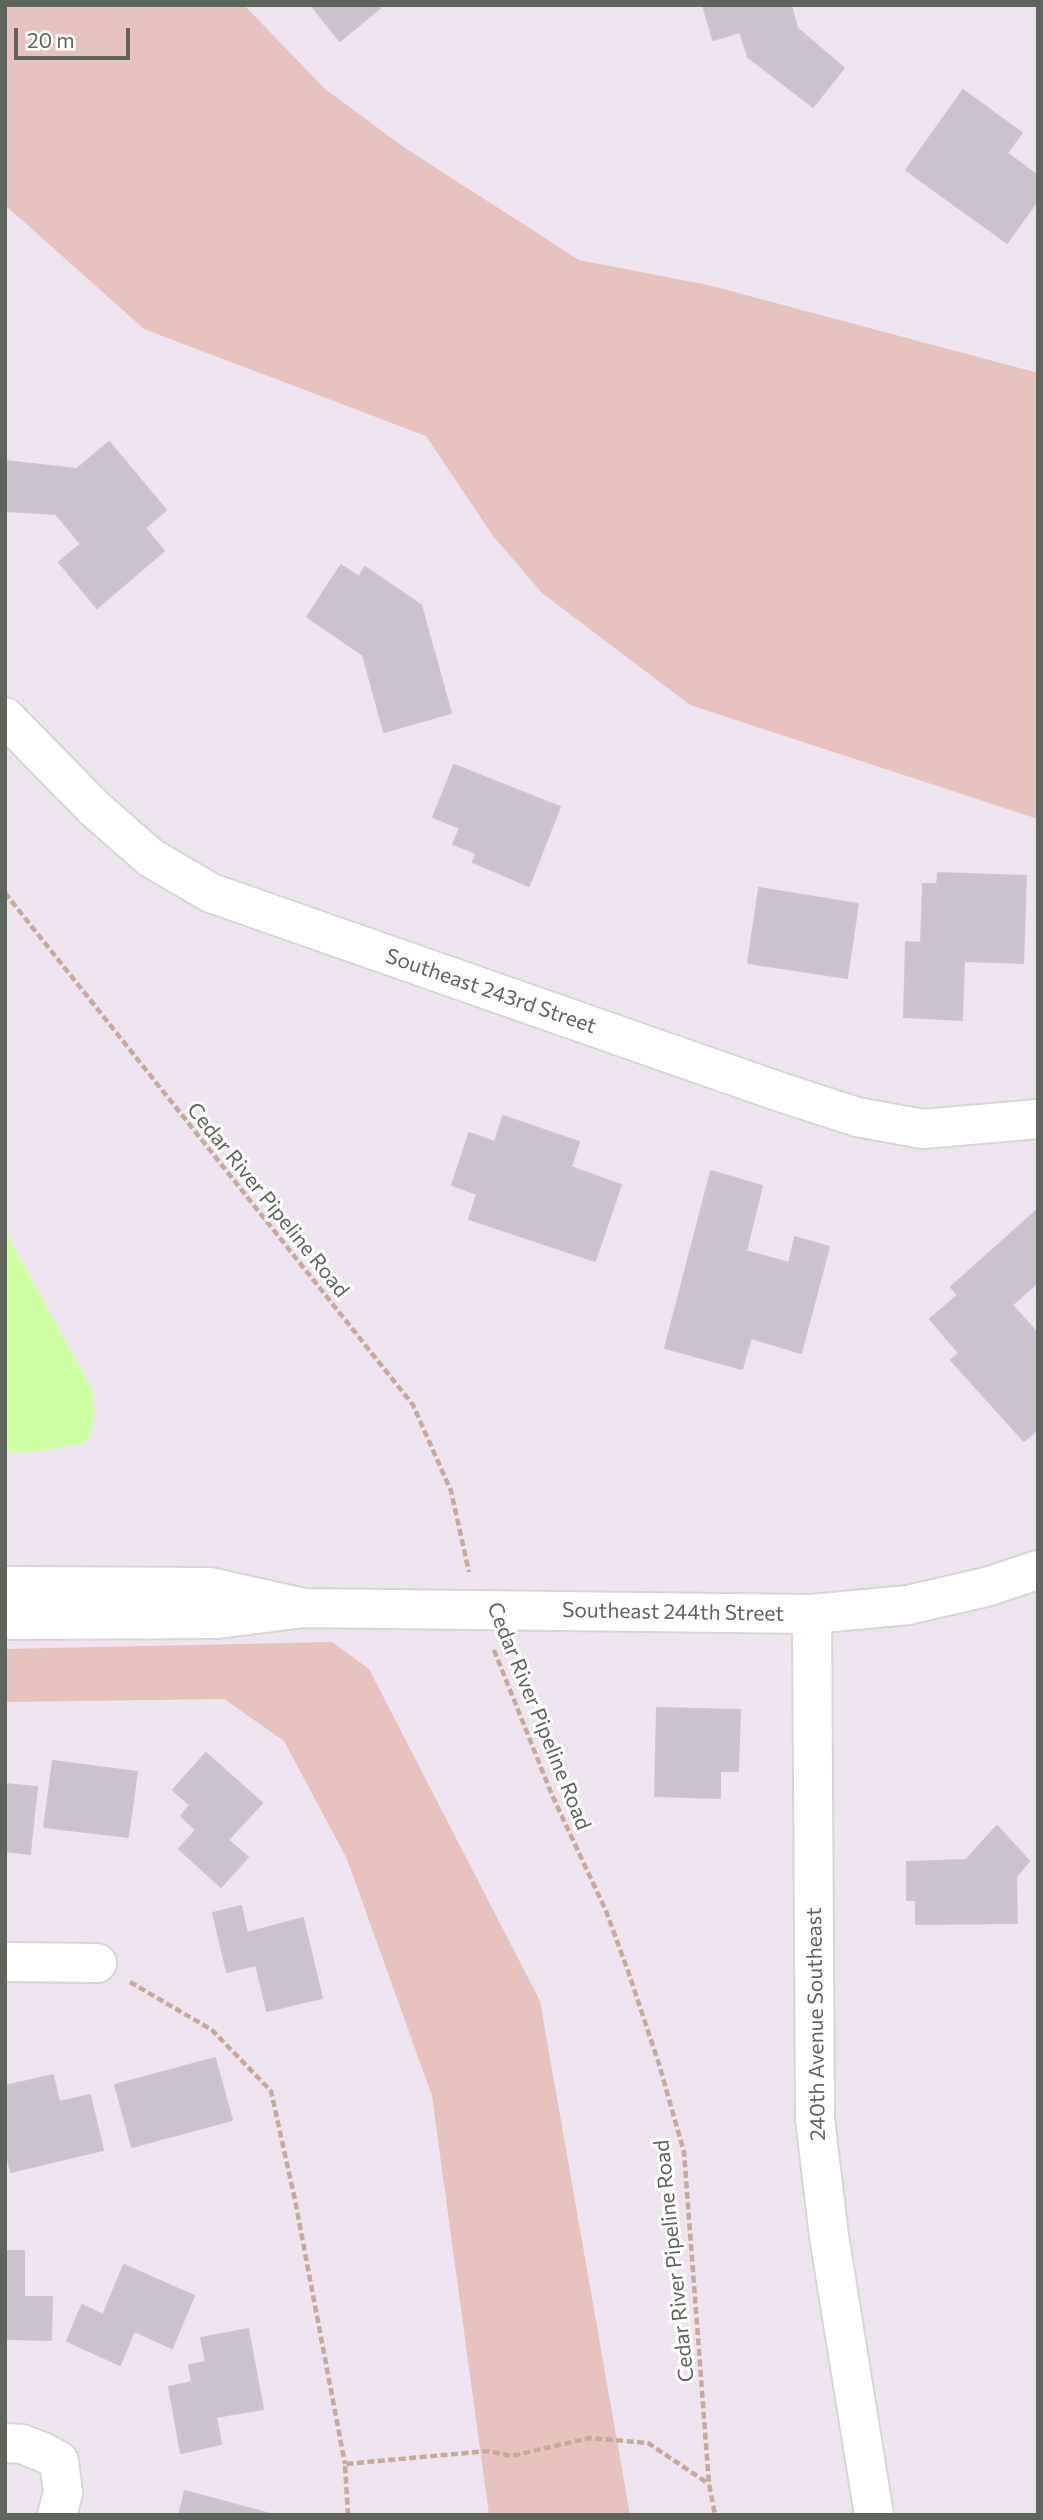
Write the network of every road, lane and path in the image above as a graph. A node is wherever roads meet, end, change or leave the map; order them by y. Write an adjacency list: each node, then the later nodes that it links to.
1 (5, 717): 3 (street, Southeast 243rd Street)
2 (5, 893): 7 (path, Cedar River Pipeline Road)
3 (1038, 1119)
4 (1038, 1570): 8 (street, Southeast 244th Street)
5 (5, 1586): 6 (street, Southeast 244th Street)
6 (304, 1608): 7 (street, Southeast 244th Street); 9 (street, Southeast 244th Street)
7 (477, 1610): 8 (street, Southeast 244th Street); 14 (path, Cedar River Pipeline Road)
8 (813, 1614): 18 (street, 240th Avenue Southeast)
9 (5, 1620)
10 (5, 1962): 11 (street)
11 (97, 1963): 13 (path)
12 (5, 2443): 15 (street)
13 (345, 2464): 14 (path); 16 (path)
14 (709, 2484): 17 (path, Cedar River Pipeline Road)
15 (57, 2515)
16 (348, 2515)
17 (715, 2515)
18 (874, 2515)

